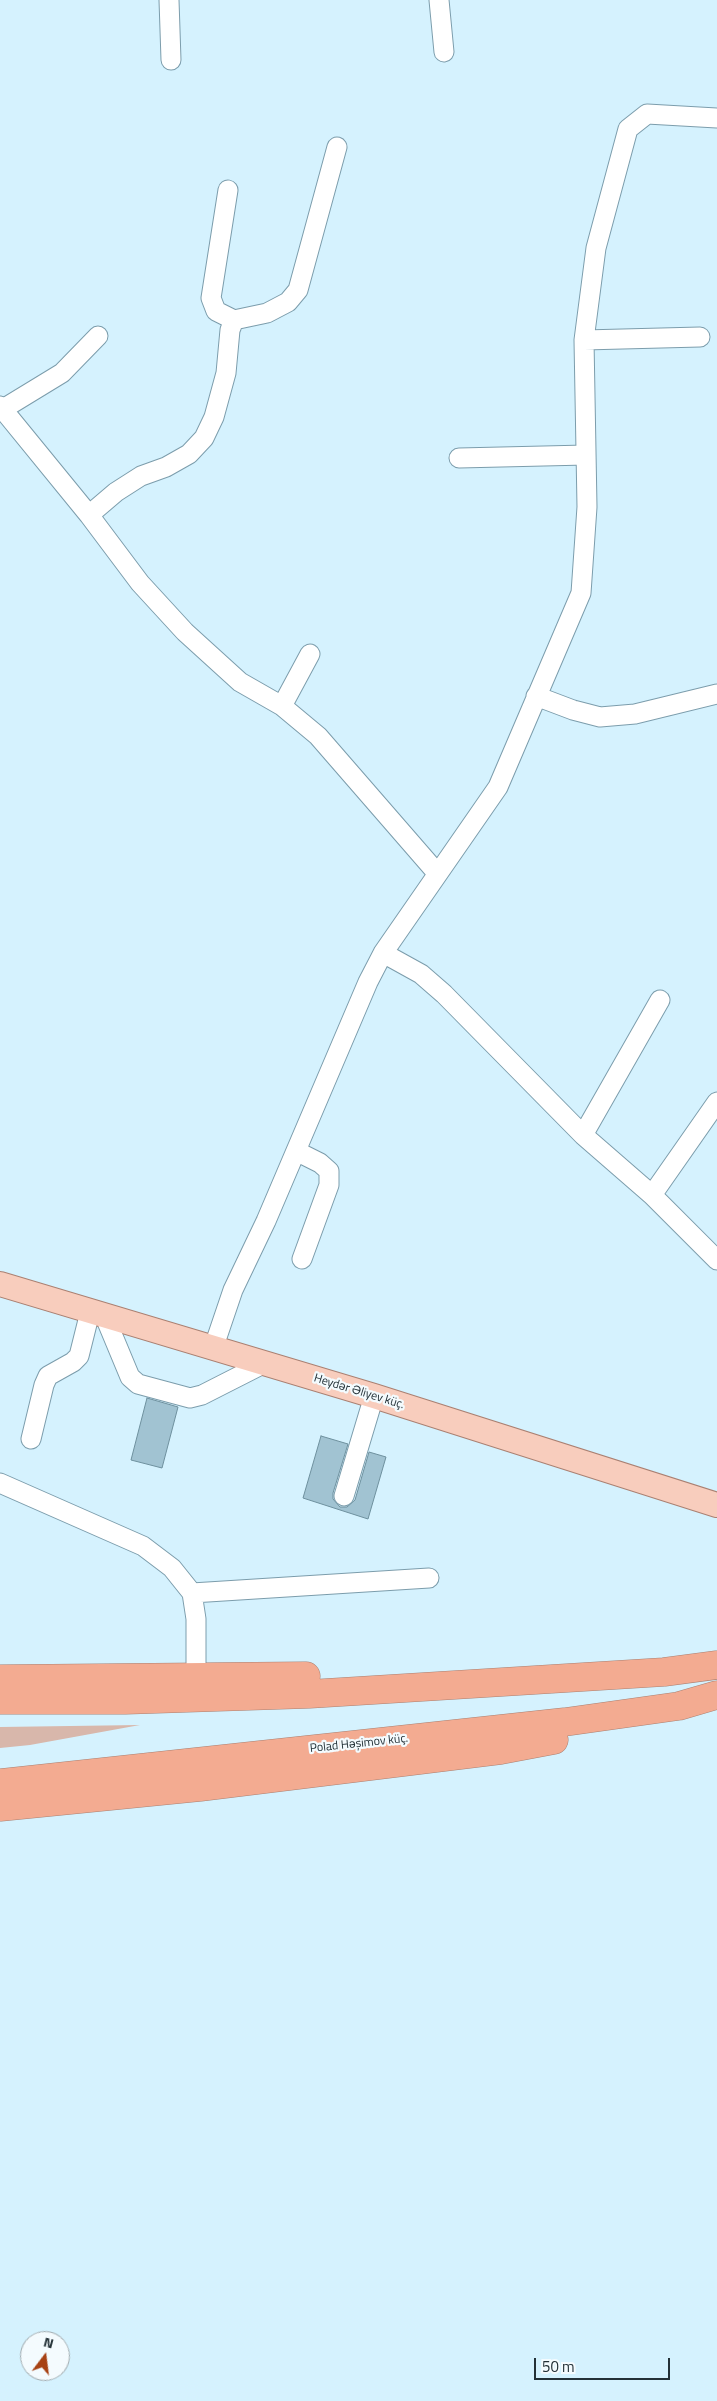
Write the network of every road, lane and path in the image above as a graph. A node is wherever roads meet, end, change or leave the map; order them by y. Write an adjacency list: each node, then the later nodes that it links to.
1 (169, 0): 4 (street)
2 (439, 0): 3 (street)
3 (444, 52)
4 (171, 60)
5 (717, 118): 11 (street)
6 (337, 147): 8 (street)
7 (228, 190): 8 (street)
8 (234, 320): 15 (street)
9 (98, 336): 12 (street)
10 (700, 337): 11 (street)
11 (584, 340): 13 (street)
12 (1, 408): 15 (street)
13 (586, 455): 14 (street); 18 (street)
14 (459, 458)
15 (89, 515): 19 (street)
16 (310, 654): 19 (street)
17 (717, 694): 18 (street)
18 (536, 696): 20 (street)
19 (282, 706): 20 (street)
20 (438, 873): 21 (street)
21 (382, 953): 24 (street); 25 (street)
22 (660, 1000): 24 (street)
23 (717, 1102): 26 (street)
24 (583, 1135): 26 (street)
25 (296, 1151): 27 (street); 31 (street)
26 (652, 1195): 28 (street)
27 (302, 1259)
28 (717, 1260)
29 (0, 1284): 30 (main road, Heydər Əliyev küç.)
30 (97, 1315): 31 (main road, Heydər Əliyev küç.); 32 (street); 34 (street)
31 (213, 1349): 32 (main road, Heydər Əliyev küç.)
32 (263, 1364): 33 (main road, Heydər Əliyev küç.)
33 (374, 1396): 36 (street); 37 (main road, Heydər Əliyev küç.)
34 (31, 1438)
35 (0, 1483): 39 (street)
36 (344, 1496)
37 (717, 1505)
38 (429, 1578): 39 (street)
39 (192, 1593): 41 (street)
40 (717, 1665): 42 (highway)
41 (196, 1677): 42 (highway); 43 (highway)
42 (565, 1678): 45 (highway)
43 (0, 1679)
44 (717, 1695): 46 (highway, Polad Həşimov küç.)
45 (0, 1700)
46 (678, 1706): 47 (highway, Polad Həşimov küç.); 48 (highway)
47 (0, 1783)
48 (0, 1807)

